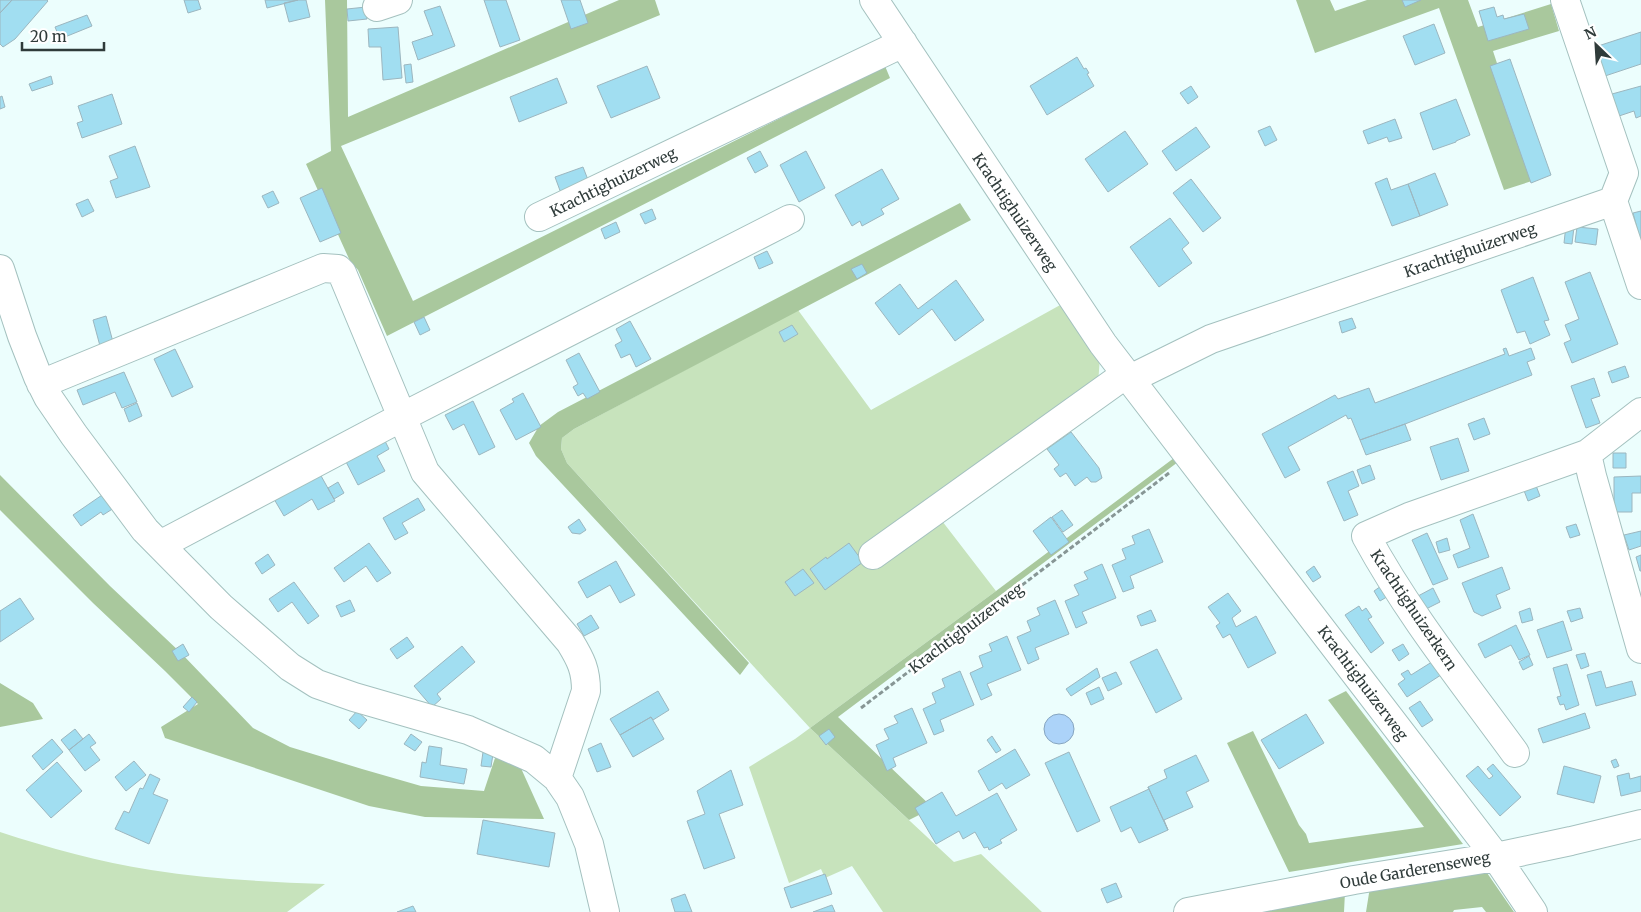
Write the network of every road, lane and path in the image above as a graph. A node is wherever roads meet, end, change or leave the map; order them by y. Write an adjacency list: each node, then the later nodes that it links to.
1 (874, 0): 3 (street, Krachtighuizerweg)
2 (1565, 0): 4 (street)
3 (903, 44): 5 (street, Krachtighuizerweg); 9 (street, Krachtighuizerweg)
4 (1613, 201): 8 (street); 9 (street, Krachtighuizerweg)
5 (539, 217)
6 (790, 219): 12 (street)
7 (0, 269): 10 (street)
8 (1641, 285)
9 (1128, 377): 14 (street, Krachtighuizerweg); 16 (street)
10 (42, 384): 12 (street); 15 (street)
11 (1641, 412): 13 (street, Krachtighuizerkern)
12 (402, 417): 15 (street); 20 (street)
13 (1588, 454): 17 (street); 19 (street, Krachtighuizerkern)
14 (1190, 457): 18 (path, Krachtighuizerweg); 22 (street, Krachtighuizerweg)
15 (160, 546): 20 (street)
16 (873, 555)
17 (1641, 649)
18 (861, 708)
19 (1515, 753)
20 (557, 778): 23 (street)
21 (1641, 824): 22 (street, Oude Garderenseweg)
22 (1496, 857): 24 (street, Oude Garderenseweg); 25 (street, Krachtighuizerweg)
23 (605, 912)
24 (1188, 912)
25 (1533, 912)

